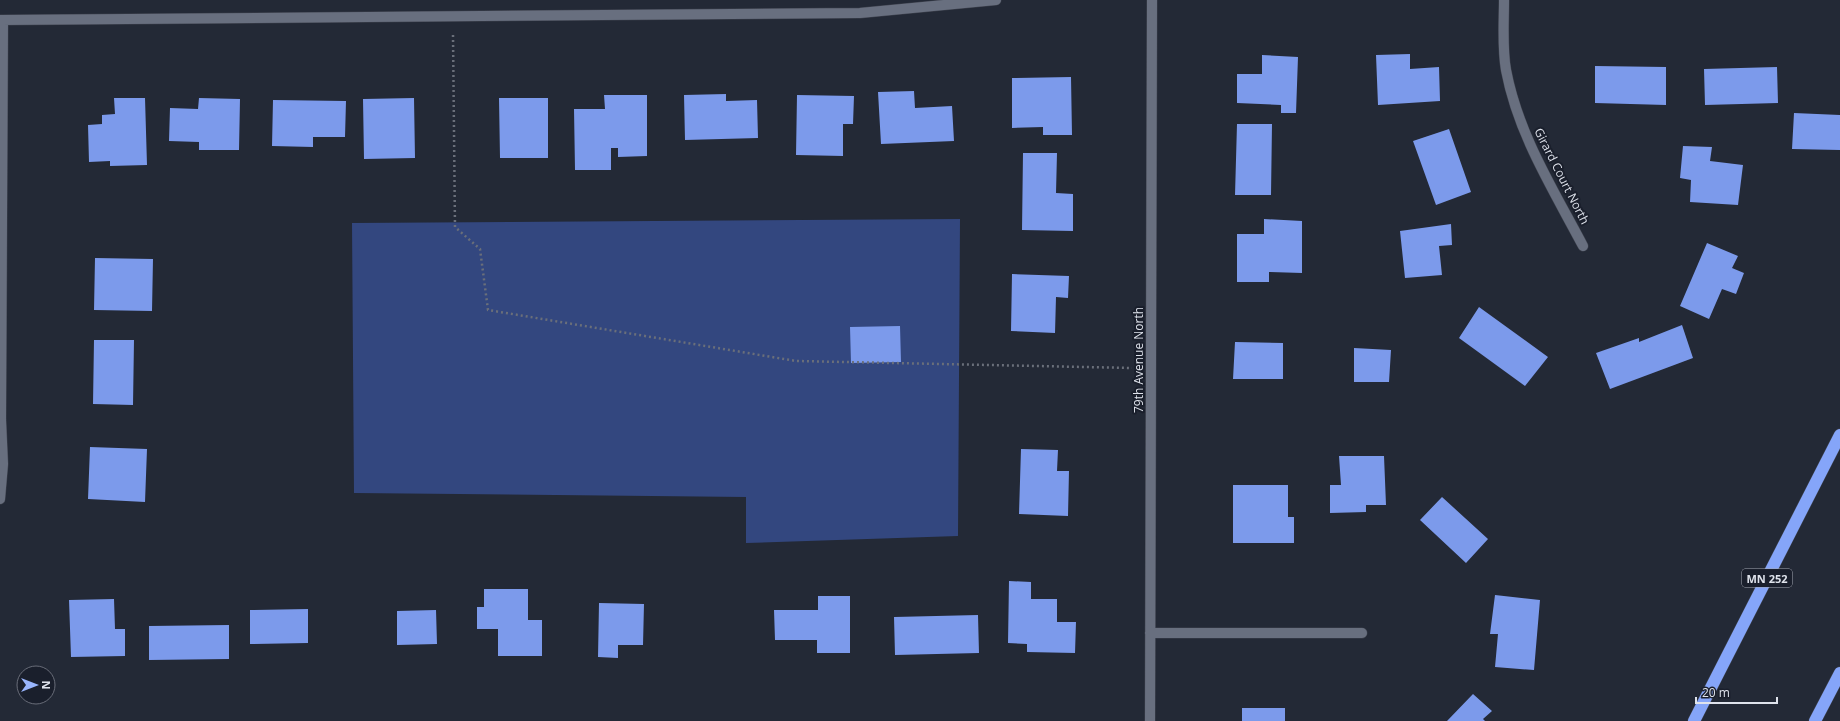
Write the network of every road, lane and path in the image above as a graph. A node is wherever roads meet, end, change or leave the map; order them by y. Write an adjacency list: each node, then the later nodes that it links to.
1 (996, 0): 4 (street)
2 (1152, 0): 7 (street, 79th Avenue North)
3 (1504, 0): 6 (street, Girard Court North)
4 (453, 17): 5 (street); 7 (path)
5 (2, 20): 9 (street)
6 (1583, 246)
7 (1151, 368): 10 (street, 79th Avenue North)
8 (1840, 436): 14 (highway, MN 252)
9 (0, 499)
10 (1150, 633): 11 (street); 13 (street, 79th Avenue North)
11 (1362, 633)
12 (1840, 673): 15 (highway)
13 (1150, 721)
14 (1694, 721)
15 (1815, 721)

